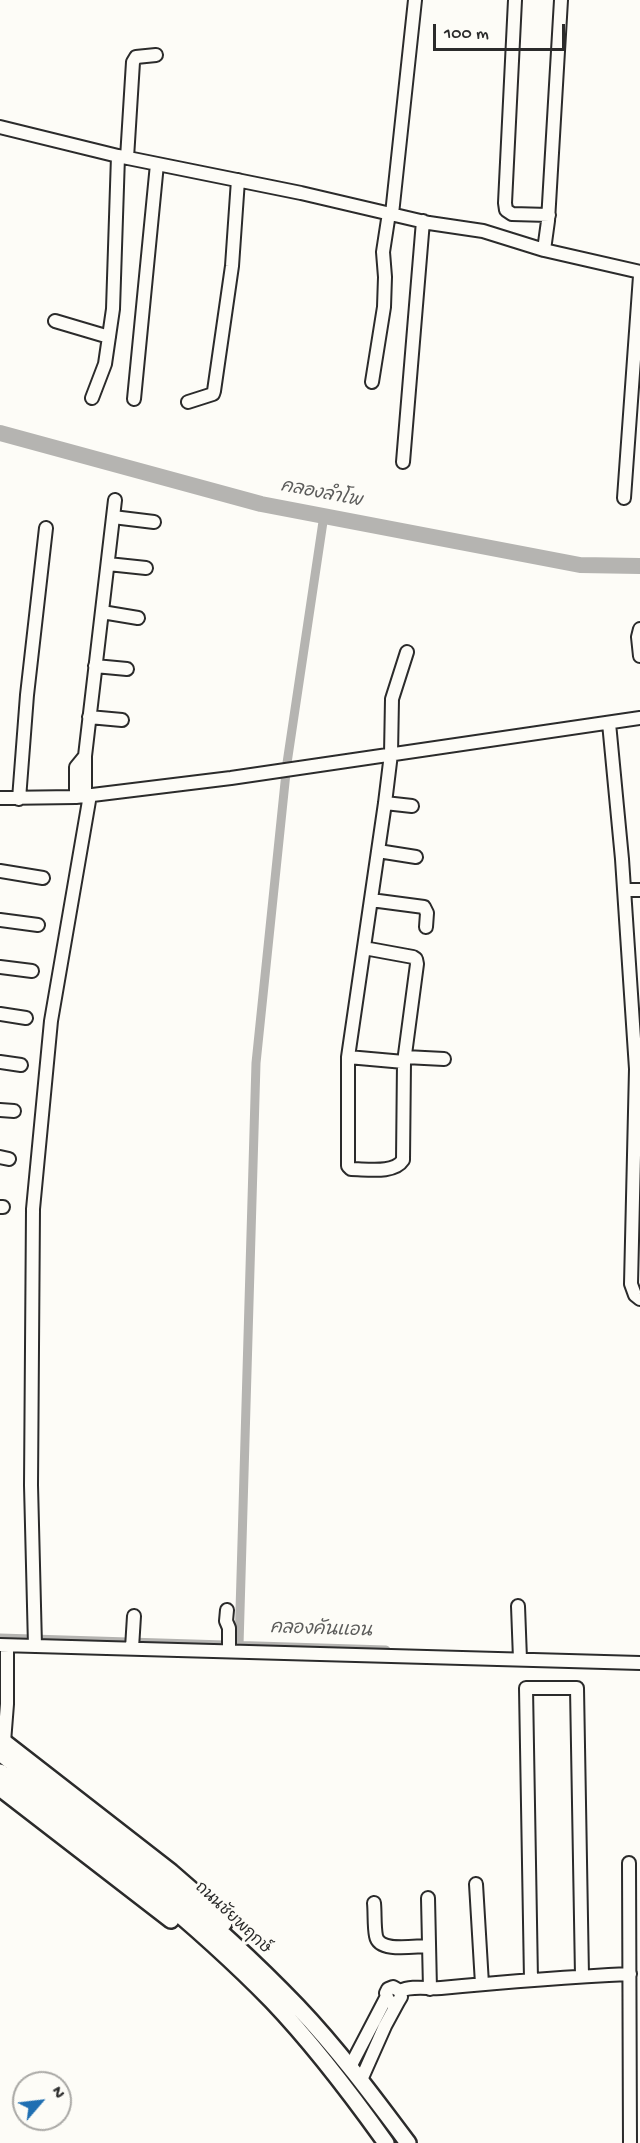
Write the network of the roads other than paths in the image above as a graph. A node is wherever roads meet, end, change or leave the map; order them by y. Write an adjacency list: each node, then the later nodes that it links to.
1 (415, 0): 9 (street)
2 (515, 0): 10 (street)
3 (561, 0): 10 (street)
4 (156, 55): 6 (street)
5 (0, 127): 6 (street)
6 (122, 157): 7 (street); 15 (street)
7 (157, 164): 8 (street); 18 (street)
8 (238, 180): 9 (street); 19 (street)
9 (390, 214): 11 (street); 16 (street)
10 (549, 215): 12 (street)
11 (423, 221): 12 (street); 20 (street)
12 (544, 250): 13 (street)
13 (640, 274): 21 (street)
14 (55, 321): 15 (street)
15 (109, 337): 17 (street)
16 (372, 382)
17 (92, 398)
18 (134, 399)
19 (188, 402)
20 (403, 462)
21 (624, 498)
22 (115, 500): 23 (street)
23 (113, 517): 24 (street); 26 (street)
24 (154, 522)
25 (46, 528): 42 (street)
26 (108, 564): 27 (street); 28 (street)
27 (146, 568)
28 (102, 612): 29 (street); 33 (street)
29 (138, 618)
30 (640, 629): 32 (street)
31 (407, 652): 39 (street)
32 (640, 656)
33 (95, 666): 34 (street); 35 (street)
34 (127, 669)
35 (89, 717): 37 (street); 40 (street)
36 (640, 718): 38 (street)
37 (122, 720)
38 (609, 723): 39 (street); 49 (street)
39 (391, 754): 40 (street); 43 (street)
40 (83, 796): 42 (street); 74 (street)
41 (0, 798): 42 (street)
42 (19, 798)
43 (385, 803): 44 (street); 45 (street)
44 (412, 806)
45 (378, 851): 46 (street); 51 (street)
46 (416, 857)
47 (0, 872): 48 (street)
48 (43, 878)
49 (624, 890): 50 (street); 55 (street)
50 (640, 890)
51 (371, 900): 54 (street); 57 (street)
52 (0, 920): 53 (street)
53 (38, 925)
54 (426, 927)
55 (626, 930): 56 (street); 67 (street)
56 (640, 931)
57 (364, 948): 62 (street); 64 (street)
58 (0, 967): 59 (street)
59 (32, 971)
60 (0, 1014): 61 (street)
61 (26, 1018)
62 (348, 1057): 64 (street); 64 (street)
63 (444, 1059): 64 (street)
64 (405, 1060)
65 (0, 1062): 66 (street)
66 (21, 1065)
67 (638, 1069): 70 (street)
68 (0, 1110): 69 (street)
69 (14, 1111)
70 (640, 1299)
71 (518, 1606): 78 (street)
72 (227, 1610): 77 (street)
73 (134, 1620): 76 (street)
74 (35, 1645): 75 (street); 76 (street)
75 (4, 1646): 80 (street)
76 (133, 1646): 77 (street)
77 (229, 1648): 78 (street)
78 (520, 1658): 79 (street)
79 (640, 1663)
80 (1, 1744): 83 (main road, ถนนชัยพฤกษ์); 92 (main road)
81 (0, 1772): 83 (main road, ถนนชัยพฤกษ์)
82 (0, 1788): 92 (main road)
83 (41, 1794): 92 (main road, ถนนชัยพฤกษ์)
84 (629, 1863): 88 (street)
85 (476, 1884): 94 (street)
86 (428, 1898): 89 (street)
87 (374, 1903): 89 (street)
88 (635, 1911): 90 (street)
89 (428, 1946): 95 (street)
90 (630, 1974): 91 (street); 101 (street)
91 (582, 1976): 93 (street); 93 (street)
92 (261, 1980): 97 (main road, ถนนชัยพฤกษ์); 99 (main road, ถนนชัยพฤกษ์)
93 (531, 1980): 94 (street)
94 (482, 1984): 95 (street)
95 (430, 1989): 96 (street)
96 (395, 1997): 97 (street); 98 (street)
97 (350, 2067): 98 (main road, ถนนชัยพฤกษ์)
98 (361, 2080): 100 (main road, ถนนชัยพฤกษ์)
99 (386, 2143)
100 (408, 2143)
101 (630, 2143)

